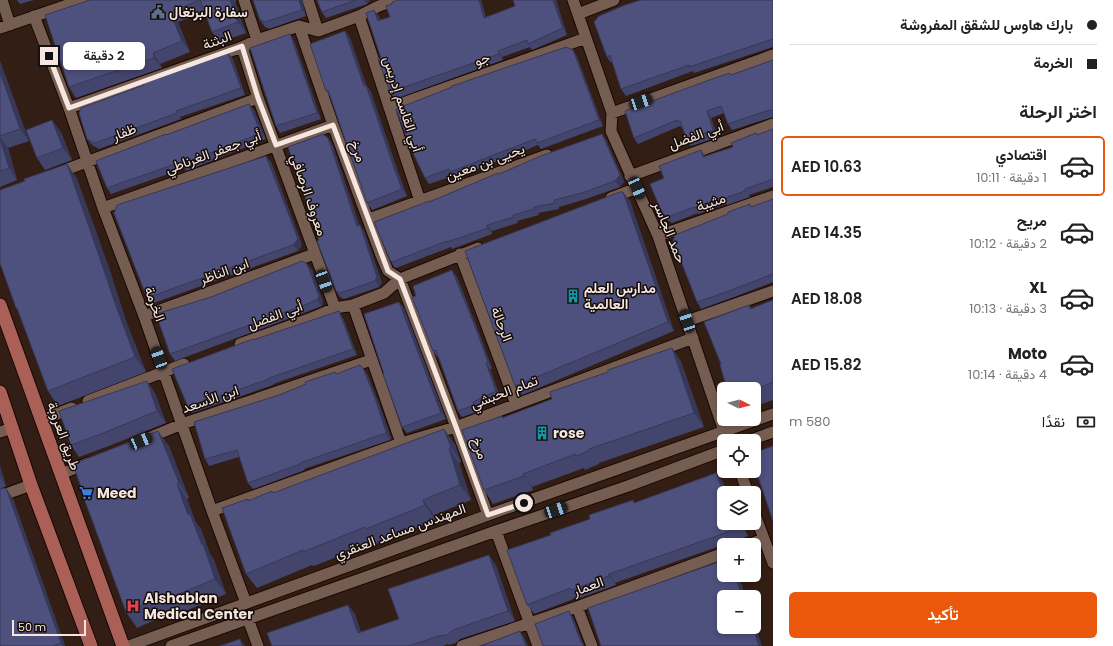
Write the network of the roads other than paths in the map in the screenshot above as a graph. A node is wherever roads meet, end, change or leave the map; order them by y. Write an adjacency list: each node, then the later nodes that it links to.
1 (2, 0): 13 (street)
2 (82, 0): 10 (street)
3 (244, 0): 16 (street)
4 (308, 0): 14 (street)
5 (397, 0): 8 (street)
6 (573, 0): 9 (street, حمد الجاسر)
7 (614, 0): 9 (street)
8 (378, 3): 11 (street)
9 (578, 14): 15 (street, حمد الجاسر)
10 (34, 16): 13 (street); 20 (street, الخرمة)
11 (359, 16): 14 (street); 21 (street, أبي القاسم إدريس)
12 (299, 26): 14 (street); 16 (street, البثنة); 24 (street, مرخ)
13 (5, 27)
14 (318, 31)
15 (586, 38): 21 (street, جو); 22 (street, حمد الجاسر)
16 (257, 40): 17 (street, البثنة)
17 (242, 46): 19 (street, معروف الرصافي); 20 (street, البثنة)
18 (773, 55): 22 (street)
19 (258, 98): 25 (street, معروف الرصافي); 27 (street, ظفار)
20 (69, 108): 27 (street, الخرمة)
21 (389, 108): 32 (street, أبي القاسم إدريس)
22 (612, 113): 28 (street, حمد الجاسر)
23 (773, 124): 28 (street, أبي الفضل)
24 (333, 125): 25 (street, أبي جعفر الغرناطي); 35 (street, مرخ)
25 (276, 145): 34 (street, أبي جعفر الغرناطي); 38 (street, معروف الرصافي)
26 (559, 150): 32 (street, يحيى بن معين)
27 (87, 162): 29 (street, ظفار); 34 (street, الخرمة)
28 (630, 176): 30 (street, حمد الجاسر)
29 (46, 177)
30 (637, 188): 33 (street); 36 (street, حمد الجاسر)
31 (773, 196): 36 (street, مثيبة)
32 (420, 201): 35 (street, يحيى بن معين)
33 (600, 202)
34 (103, 208): 45 (street, الخرمة)
35 (369, 219): 40 (street, مرخ)
36 (658, 236): 46 (street, حمد الجاسر)
37 (490, 243): 39 (street)
38 (314, 254): 44 (street, معروف الرصافي); 45 (street, ابن الناظر)
39 (460, 254): 40 (street); 53 (street, الرحالة)
40 (400, 279): 43 (street, أبي الفضل); 57 (street, مرخ)
41 (773, 291): 46 (street)
42 (0, 305): 55 (main road, طريق العروبة)
43 (352, 305): 44 (street, أبي الفضل); 49 (street)
44 (334, 308): 48 (street, أبي الفضل)
45 (144, 316): 51 (street, الخرمة)
46 (687, 321): 47 (street, حمد الجاسر)
47 (693, 338): 53 (street, تمام الحبشي); 59 (street, حمد الجاسر)
48 (228, 349)
49 (371, 360): 56 (street, ابن الأسعد); 64 (street)
50 (191, 362): 51 (street)
51 (164, 372): 55 (street); 56 (street, الخرمة)
52 (0, 392): 58 (main road)
53 (516, 404): 57 (street, تمام الحبشي)
54 (773, 414): 59 (street, المهندس مساعد العنقري)
55 (41, 420): 67 (main road, طريق العروبة)
56 (182, 424): 63 (street, ابن الأسعد); 71 (street, الخرمة)
57 (456, 427): 64 (street, تمام الحبشي); 72 (street, مرخ)
58 (13, 428): 60 (street); 68 (main road)
59 (724, 431): 70 (street, المهندس مساعد العنقري)
60 (0, 432)
61 (773, 432): 62 (street)
62 (761, 436)
63 (139, 442)
64 (401, 443): 71 (street, تمام الحبشي)
65 (717, 453): 73 (street)
66 (96, 460): 67 (street)
67 (61, 474): 86 (main road, طريق العروبة)
68 (31, 485): 69 (street); 85 (main road)
69 (0, 496)
70 (536, 498): 72 (street, المهندس مساعد العنقري); 73 (street)
71 (212, 511): 80 (street, الخرمة)
72 (488, 515): 80 (street, المهندس مساعد العنقري)
73 (542, 515): 75 (street)
74 (761, 530): 76 (street)
75 (496, 531): 82 (street); 83 (street)
76 (764, 539): 77 (street); 79 (street)
77 (761, 540)
78 (717, 556): 81 (street, العمار)
79 (773, 560)
80 (246, 603): 87 (street, المهندس مساعد العنقري)
81 (577, 606): 83 (street, العمار); 92 (street)
82 (248, 619): 88 (street); 89 (street)
83 (529, 622): 84 (street, العمار); 91 (street)
84 (476, 644): 90 (street, العمار)
85 (91, 646)
86 (123, 646)
87 (129, 646)
88 (171, 646)
89 (258, 646)
90 (462, 646)
91 (538, 646)
92 (592, 646)

